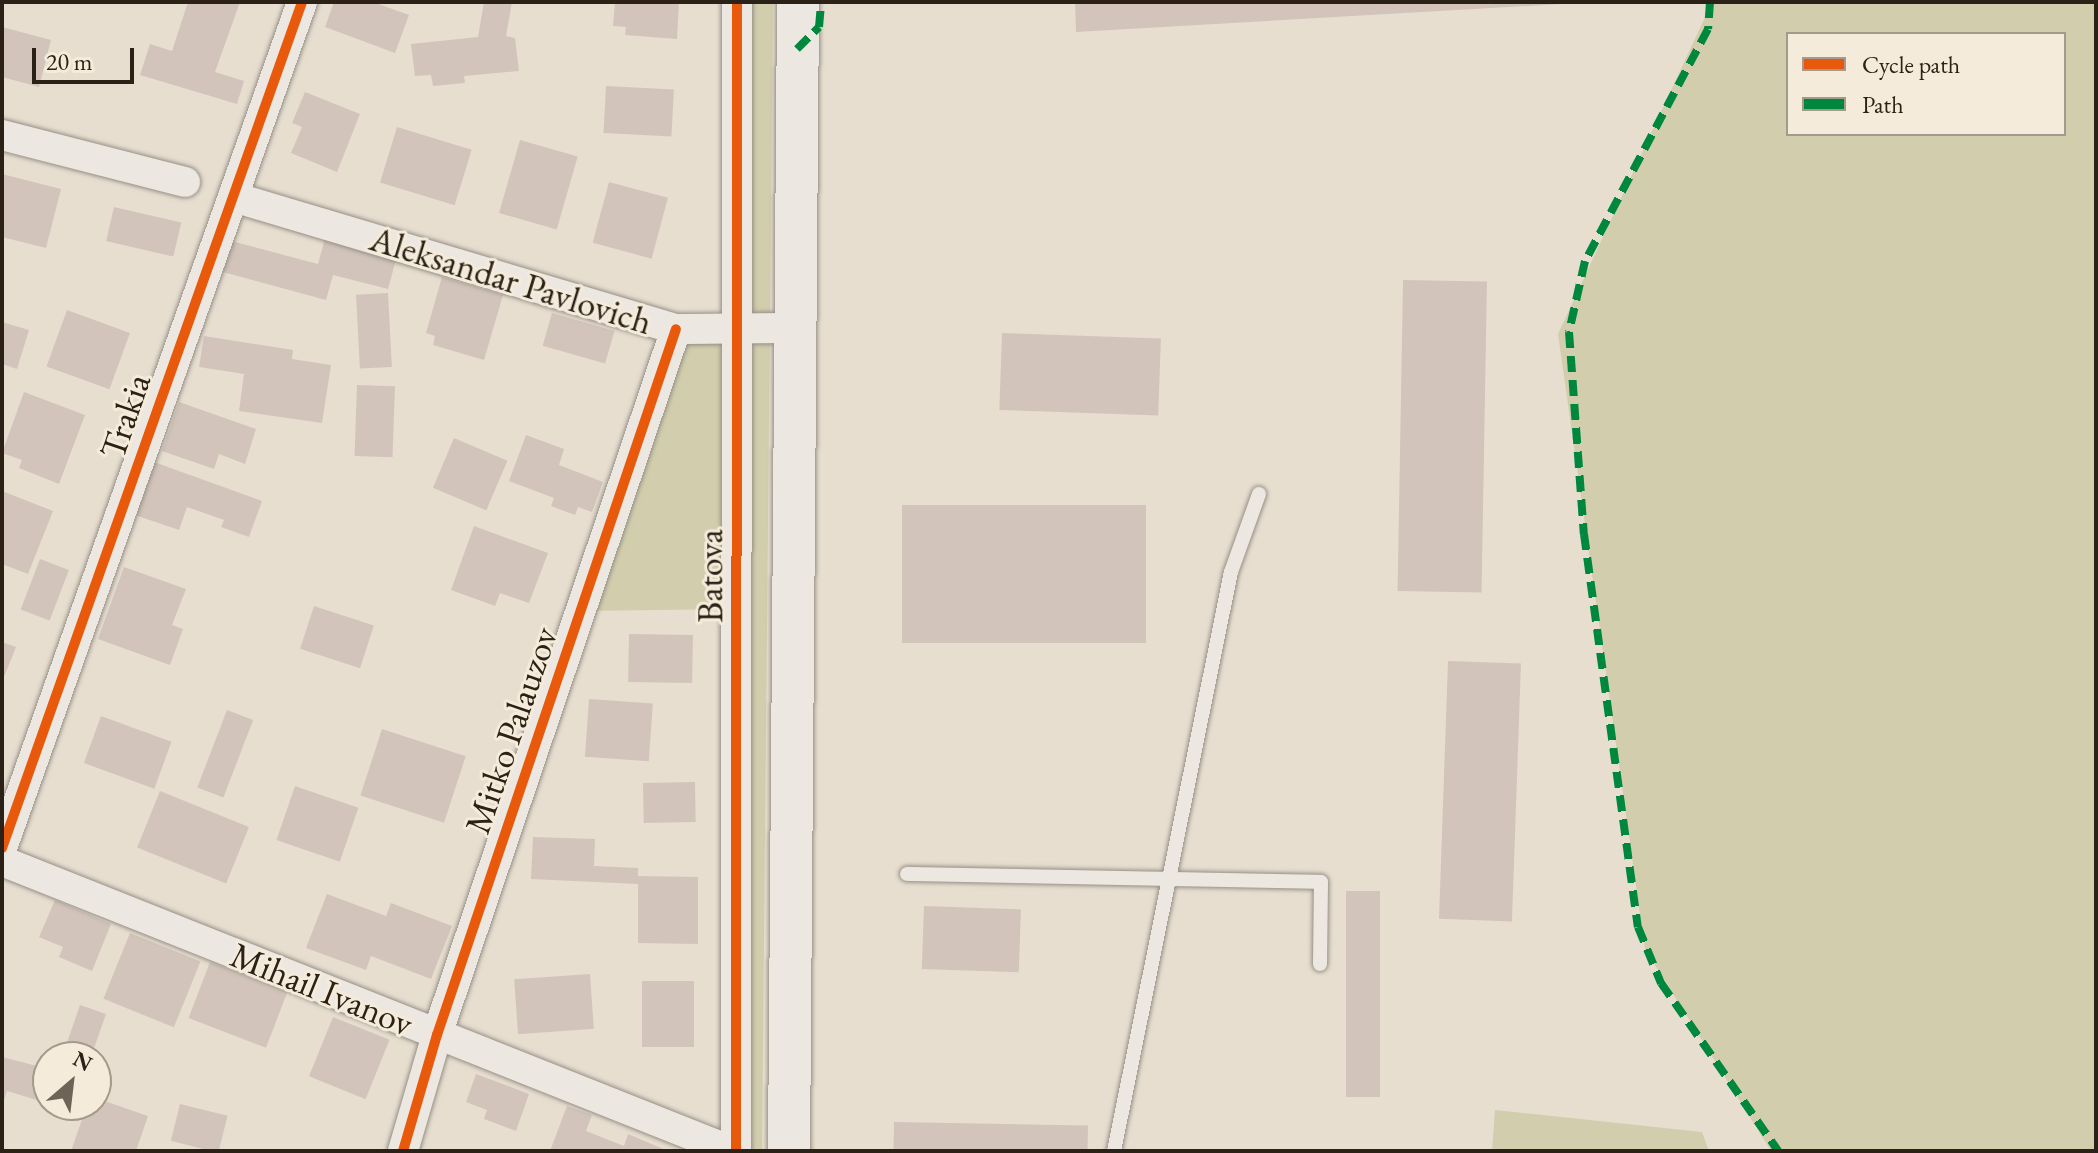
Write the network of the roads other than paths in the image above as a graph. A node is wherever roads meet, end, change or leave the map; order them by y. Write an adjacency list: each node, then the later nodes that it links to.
1 (302, 2): 6 (street, Trakia)
2 (737, 2): 9 (street, Batova)
3 (798, 2): 7 (main road)
4 (2, 135): 5 (street)
5 (185, 182)
6 (233, 197): 8 (street, Aleksandar Pavlovich); 11 (street, Trakia)
7 (794, 328): 9 (street, Aleksandar Pavlovich); 19 (main road)
8 (676, 329): 9 (street, Aleksandar Pavlovich); 16 (street, Mitko Palauzov)
9 (739, 329): 18 (street, Batova)
10 (1259, 494): 14 (lane)
11 (2, 848)
12 (2, 861): 16 (street, Mihail Ivanov)
13 (907, 874): 14 (lane)
14 (1168, 879): 15 (lane); 20 (lane)
15 (1320, 964)
16 (437, 1035): 17 (street, Mitko Palauzov); 18 (street, Mihail Ivanov)
17 (403, 1151)
18 (734, 1151)
19 (789, 1151)
20 (1114, 1151)

